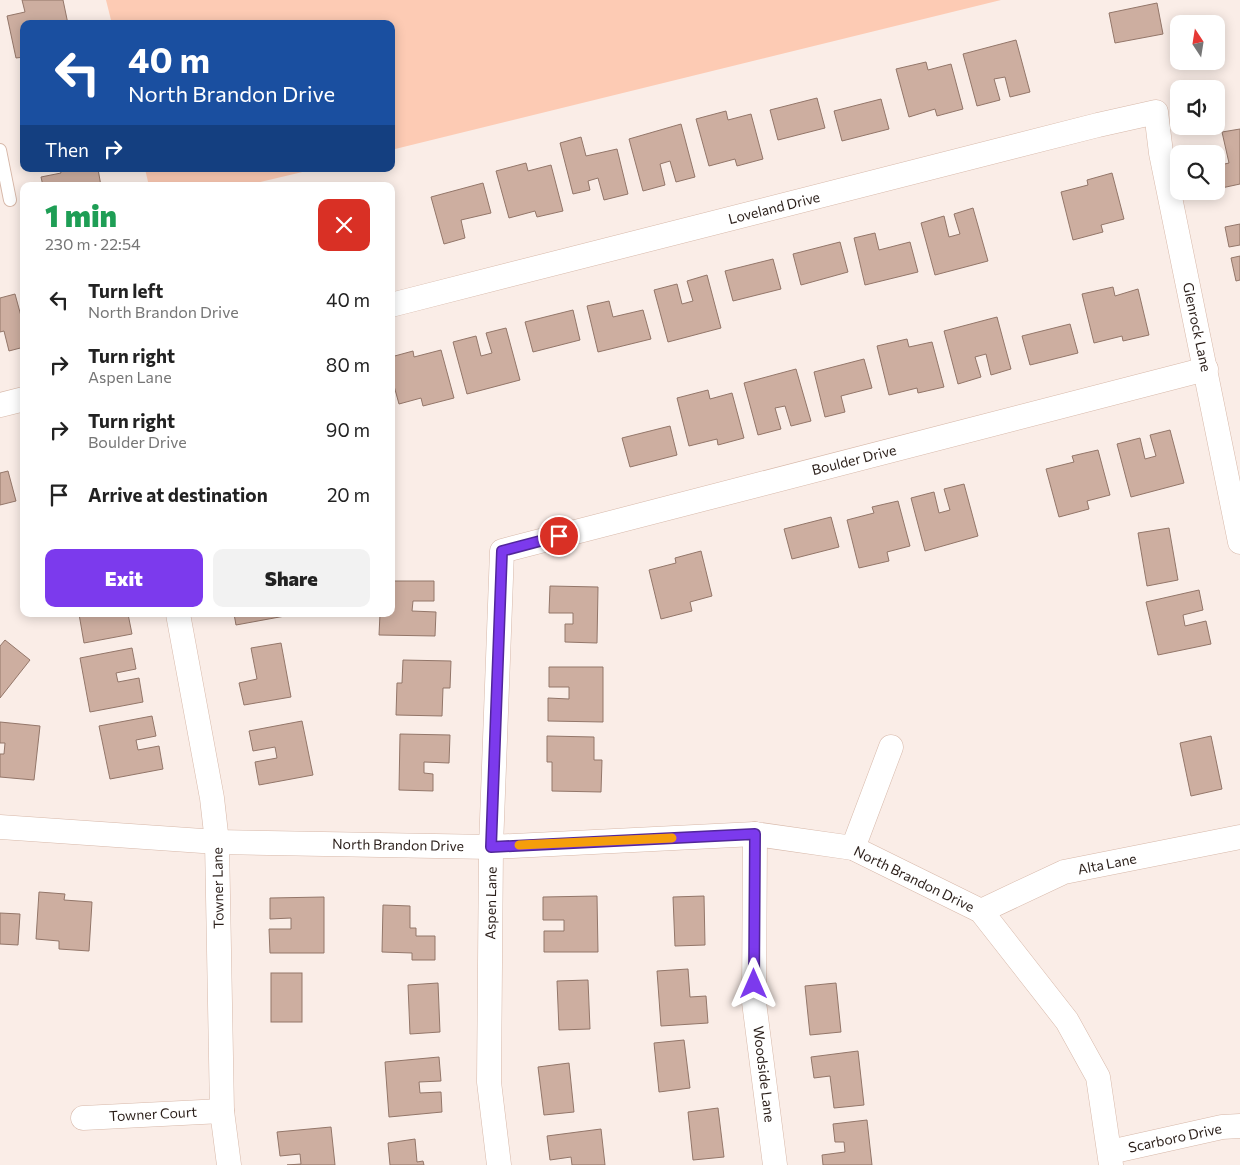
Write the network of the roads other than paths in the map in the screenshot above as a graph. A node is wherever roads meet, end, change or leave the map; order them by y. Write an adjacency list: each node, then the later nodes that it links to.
1 (1156, 112): 4 (street, Loveland Drive); 5 (street, Glenrock Lane)
2 (0, 150): 3 (lane)
3 (10, 200)
4 (395, 304)
5 (1206, 369): 8 (street, Glenrock Lane); 9 (street, Boulder Drive)
6 (20, 400): 7 (street)
7 (0, 405)
8 (1240, 542)
9 (502, 551): 16 (street, Aspen Lane)
10 (179, 617): 15 (street, Towner Lane)
11 (891, 747): 17 (street)
12 (0, 828): 15 (street, North Brandon Drive)
13 (755, 834): 16 (street, North Brandon Drive); 17 (street, North Brandon Drive); 25 (street, Woodside Lane)
14 (1240, 837): 18 (street, Alta Lane)
15 (217, 842): 16 (street, North Brandon Drive); 19 (street, Towner Lane)
16 (491, 847): 24 (street, Aspen Lane)
17 (853, 848): 18 (street, North Brandon Drive)
18 (981, 912): 22 (street, North Brandon Drive)
19 (222, 1111): 20 (street, Towner Court); 23 (street, Towner Lane)
20 (83, 1118)
21 (1240, 1126): 22 (street, Scarboro Drive)
22 (1111, 1158)
23 (229, 1165)
24 (499, 1165)
25 (775, 1165)

